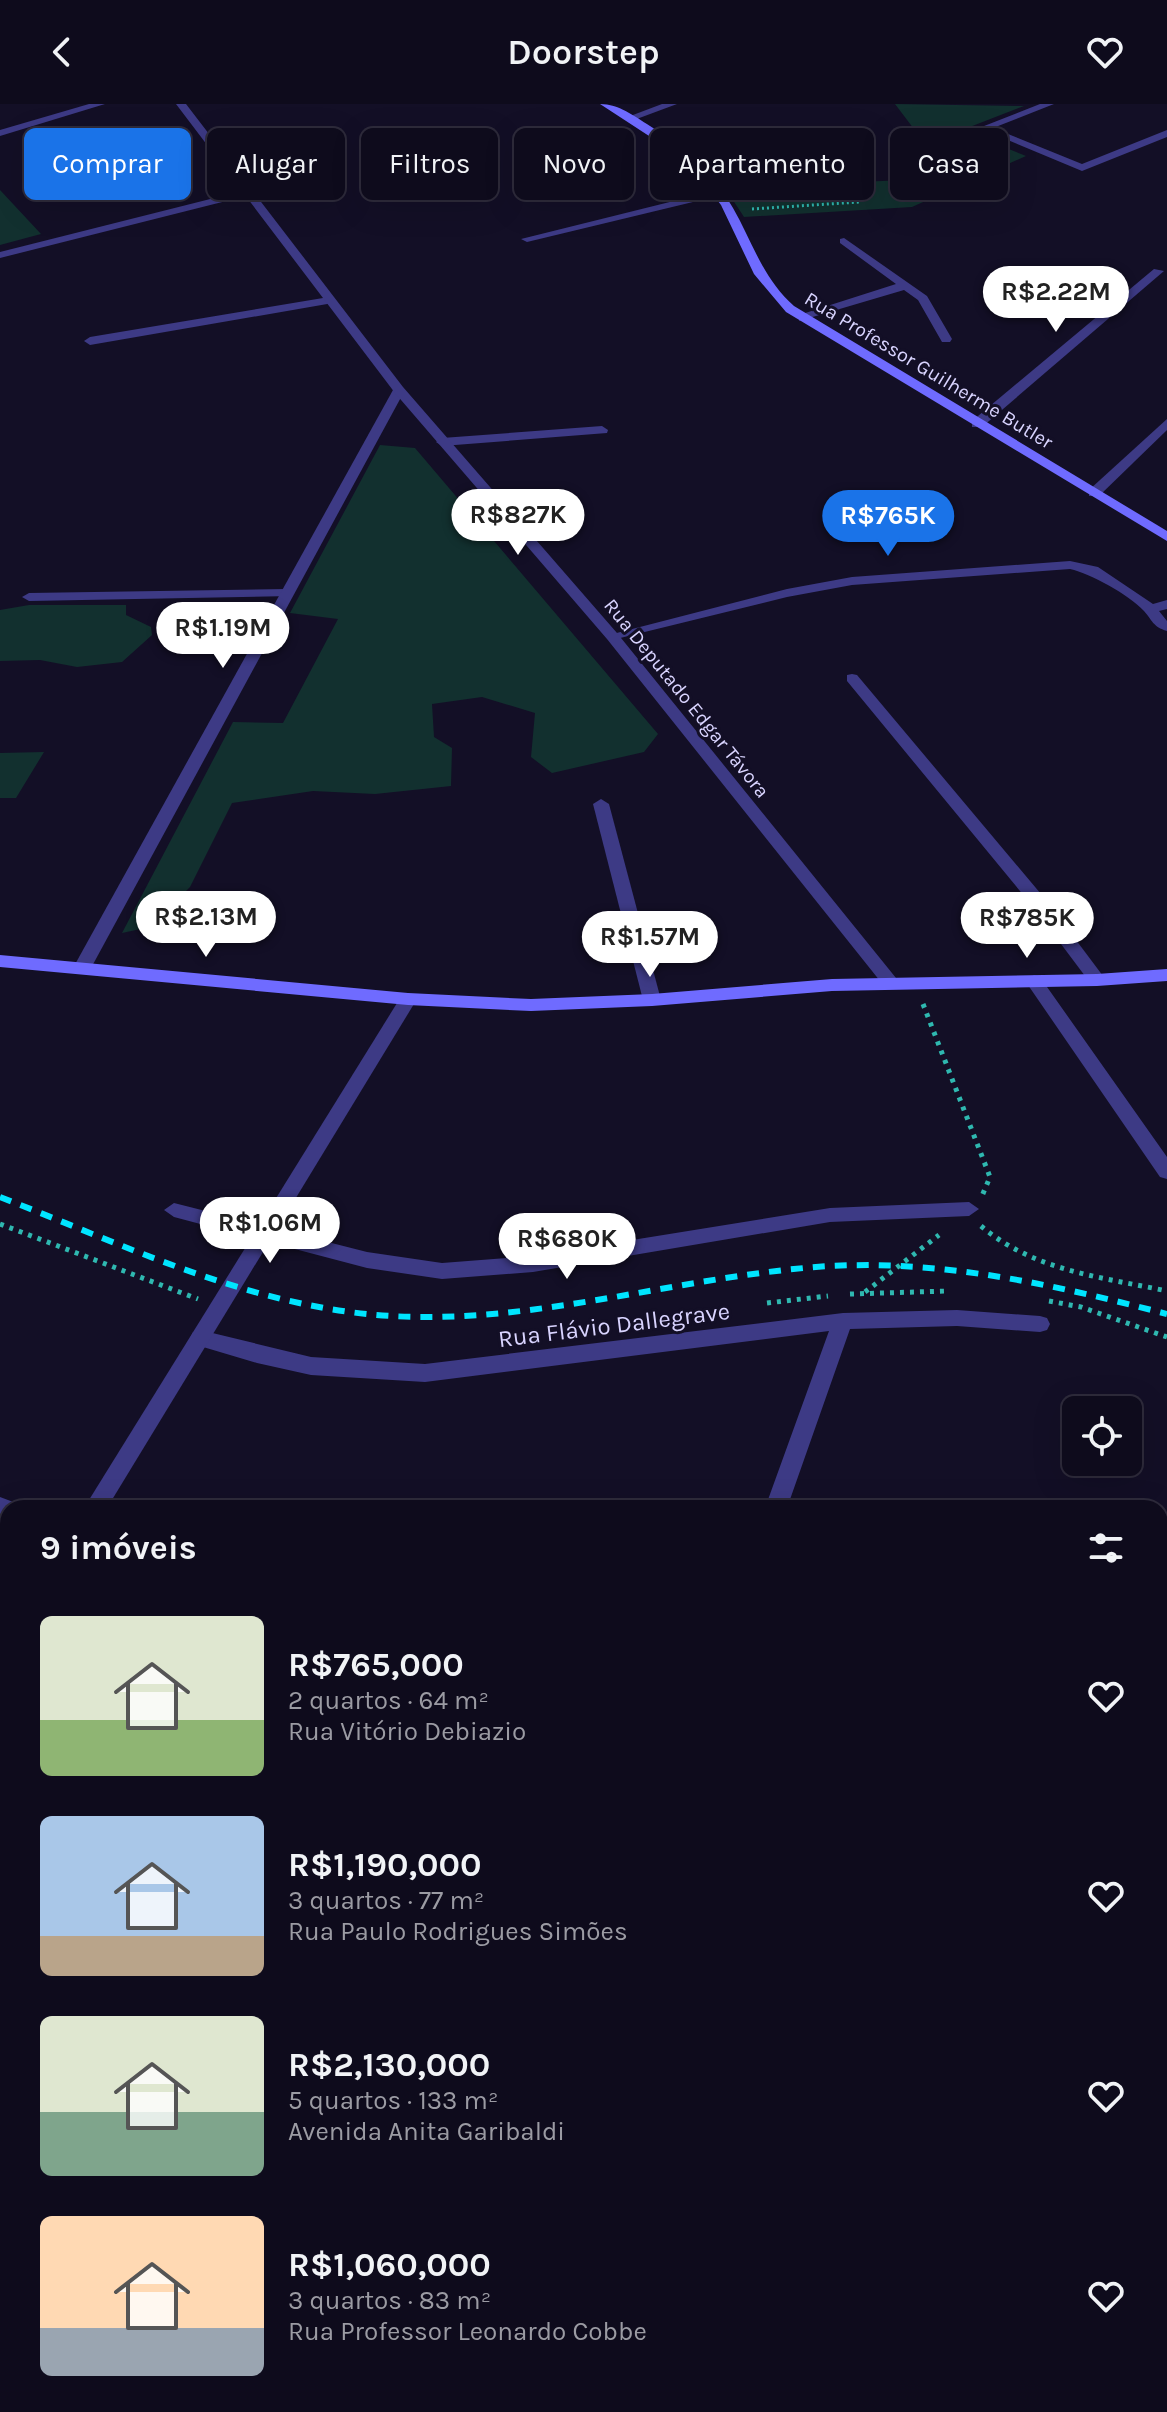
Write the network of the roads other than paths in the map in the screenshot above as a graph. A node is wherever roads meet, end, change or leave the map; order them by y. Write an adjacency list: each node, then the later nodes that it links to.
1 (100, 104): 8 (street)
2 (181, 104): 10 (street, Rua Deputado Edgar Távora)
3 (605, 104): 6 (main road, Rua Professor Guilherme Butler)
4 (672, 104): 6 (street)
5 (1049, 104): 9 (street)
6 (630, 118): 7 (main road, Rua Professor Guilherme Butler)
7 (650, 131)
8 (0, 133)
9 (1167, 133)
10 (207, 140)
11 (218, 200): 17 (street)
12 (251, 200): 20 (street, Rua Deputado Edgar Távora)
13 (689, 200): 15 (street)
14 (722, 200): 21 (main road, Rua Professor Guilherme Butler)
15 (527, 239)
16 (844, 241): 19 (street)
17 (0, 255)
18 (1158, 271): 26 (street)
19 (906, 285): 21 (street); 22 (street)
20 (329, 301): 23 (street); 24 (street, Rua Deputado Edgar Távora)
21 (803, 318): 26 (main road, Rua Professor Guilherme Butler)
22 (946, 339)
23 (90, 341)
24 (399, 390): 28 (street, Rua Deputado Edgar Távora); 31 (street)
25 (1167, 423): 29 (street)
26 (977, 424): 29 (main road, Rua Professor Guilherme Butler)
27 (602, 430): 28 (street)
28 (442, 442): 36 (street, Rua Deputado Edgar Távora)
29 (1094, 493): 30 (main road, Rua Professor Guilherme Butler)
30 (1167, 537)
31 (287, 593): 32 (street); 40 (street)
32 (29, 597)
33 (1167, 604): 34 (street)
34 (1151, 609): 35 (street); 36 (street)
35 (1167, 627)
36 (612, 636): 44 (street, Rua Deputado Edgar Távora)
37 (852, 678): 42 (street)
38 (601, 804): 46 (street)
39 (0, 961): 40 (main road)
40 (82, 968): 45 (main road)
41 (1167, 975): 42 (main road)
42 (1097, 980): 43 (main road)
43 (1034, 981): 44 (main road); 47 (street)
44 (890, 982): 46 (main road)
45 (408, 999): 46 (main road); 50 (street)
46 (652, 1000)
47 (1167, 1172)
48 (969, 1209): 50 (street)
49 (174, 1210): 50 (street)
50 (265, 1233): 53 (street)
51 (843, 1321): 52 (street, Rua Flávio Dallegrave); 53 (street, Rua Flávio Dallegrave); 55 (street)
52 (1040, 1324)
53 (200, 1338): 54 (street)
54 (100, 1500)
55 (779, 1500)

